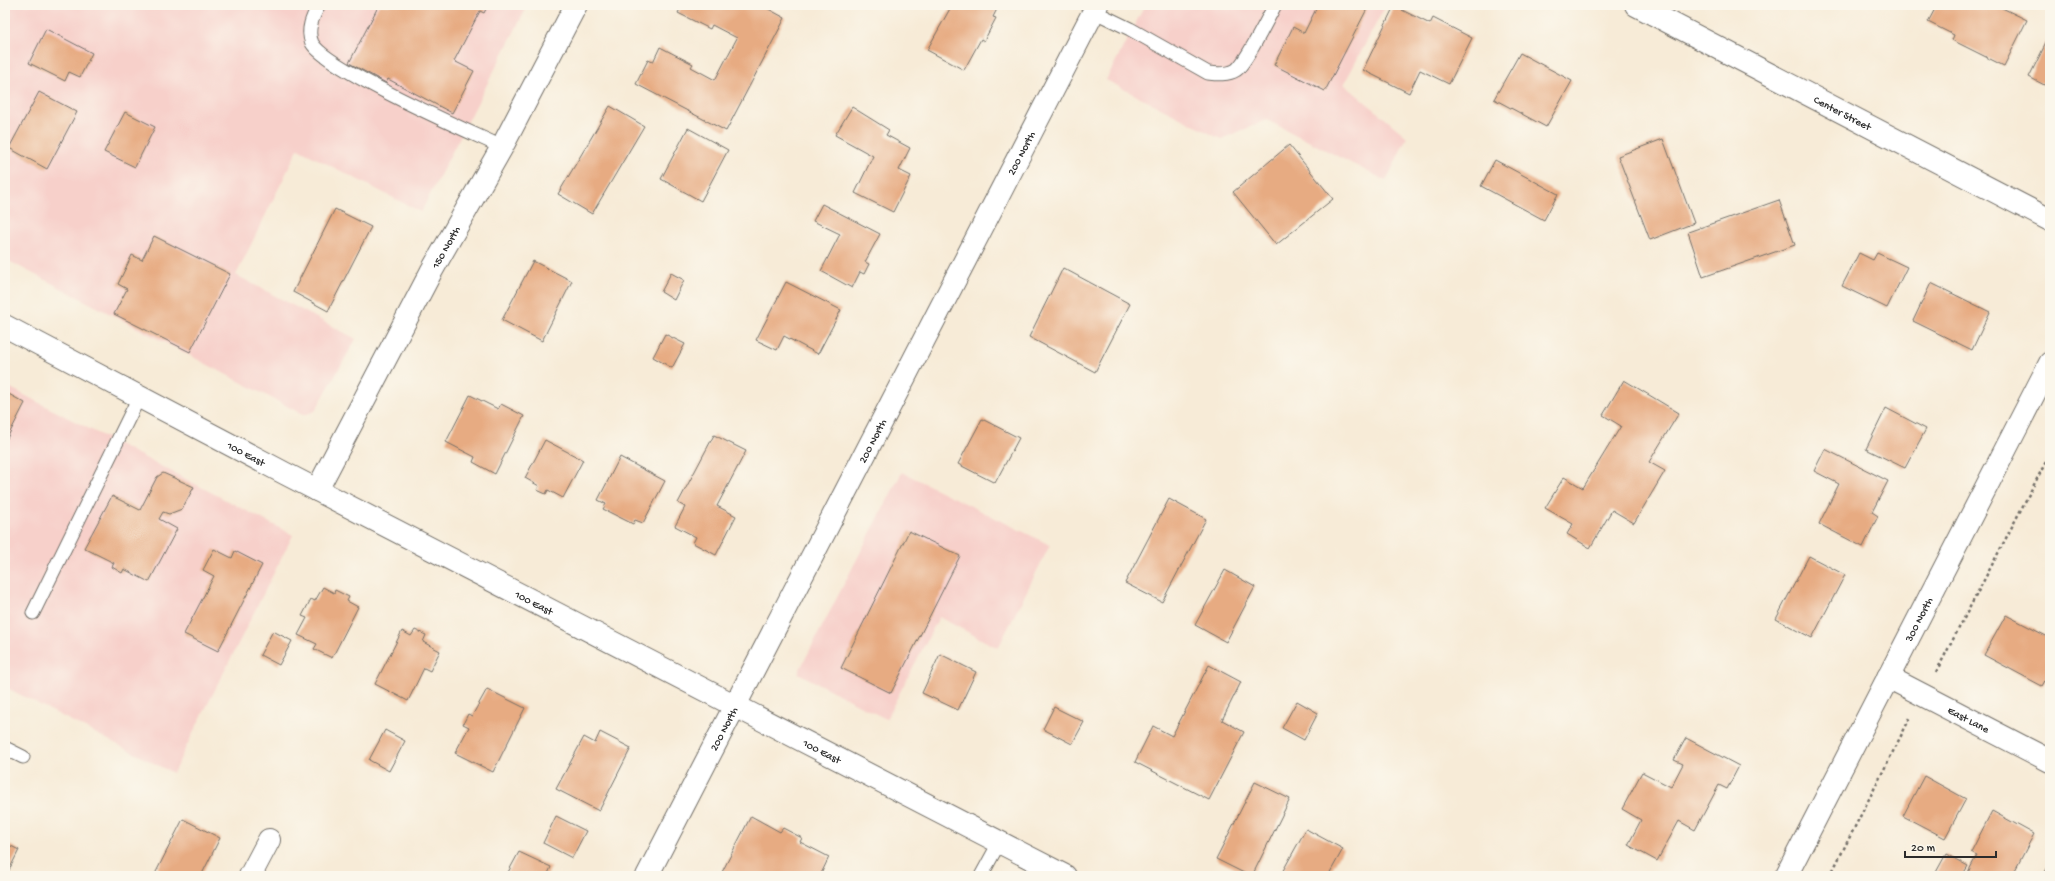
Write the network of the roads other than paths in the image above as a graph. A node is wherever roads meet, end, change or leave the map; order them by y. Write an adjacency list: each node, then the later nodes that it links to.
1 (319, 5): 6 (lane)
2 (576, 5): 6 (street, 150 North)
3 (1275, 5): 5 (lane)
4 (1636, 5): 7 (street, Center Street)
5 (1095, 8): 14 (street, 200 North)
6 (502, 147): 11 (street, 150 North)
7 (2050, 220)
8 (5, 326): 10 (street, 100 East)
9 (2050, 363): 13 (street, 300 North)
10 (139, 397): 11 (street, 100 East); 12 (lane)
11 (317, 490): 14 (street, 100 East)
12 (33, 613)
13 (1888, 677): 17 (street, East Lane); 24 (street, 300 North)
14 (735, 705): 19 (street, 100 East); 21 (street, 200 North)
15 (5, 748): 16 (lane)
16 (23, 757)
17 (2050, 761)
18 (269, 840): 20 (street)
19 (1000, 841): 22 (lane); 23 (street, 100 East)
20 (250, 876)
21 (647, 876)
22 (981, 876)
23 (1065, 876)
24 (1786, 876)

